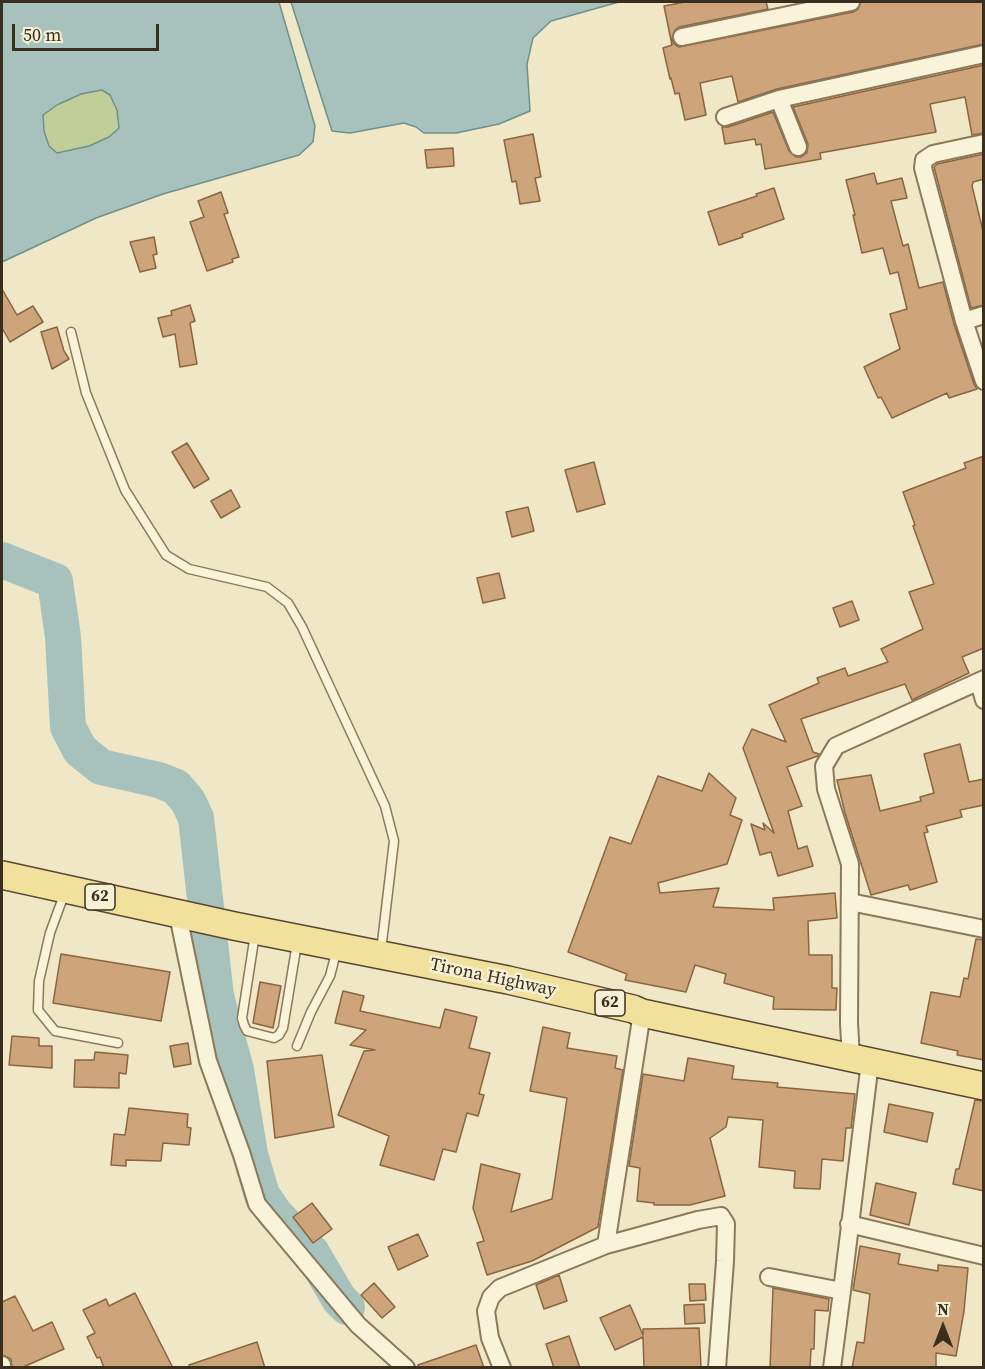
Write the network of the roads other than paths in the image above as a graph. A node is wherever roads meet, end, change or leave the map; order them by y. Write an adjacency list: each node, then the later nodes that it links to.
1 (851, 2): 2 (street)
2 (682, 37)
3 (984, 54): 4 (street)
4 (779, 99): 5 (street); 7 (street)
5 (725, 117)
6 (984, 142): 9 (street)
7 (798, 147)
8 (984, 315): 9 (street)
9 (964, 321): 11 (street)
10 (71, 332): 22 (lane)
11 (984, 381)
12 (981, 680): 13 (street); 16 (street)
13 (984, 700)
14 (2, 875): 15 (main road, Tirona Highway / 62)
15 (66, 889): 17 (main road, Tirona Highway / 62); 24 (lane)
16 (850, 902): 19 (street); 26 (street)
17 (188, 916): 18 (main road, Tirona Highway / 62); 33 (street)
18 (245, 928): 20 (main road, Tirona Highway / 62); 20 (lane)
19 (984, 929)
20 (298, 938): 21 (main road, Tirona Highway / 62)
21 (338, 945): 22 (main road, Tirona Highway / 62); 25 (lane)
22 (381, 954): 23 (main road, Tirona Highway / 62)
23 (642, 1013): 26 (main road, Tirona Highway / 62); 29 (street)
24 (118, 1043)
25 (297, 1046)
26 (861, 1060): 27 (main road, Tirona Highway / 62); 28 (street)
27 (984, 1086)
28 (849, 1224): 30 (street); 32 (street)
29 (606, 1245): 34 (street); 35 (street)
30 (984, 1256)
31 (769, 1276): 32 (street)
32 (842, 1291): 36 (street)
33 (406, 1368)
34 (502, 1368)
35 (717, 1368)
36 (832, 1368)

